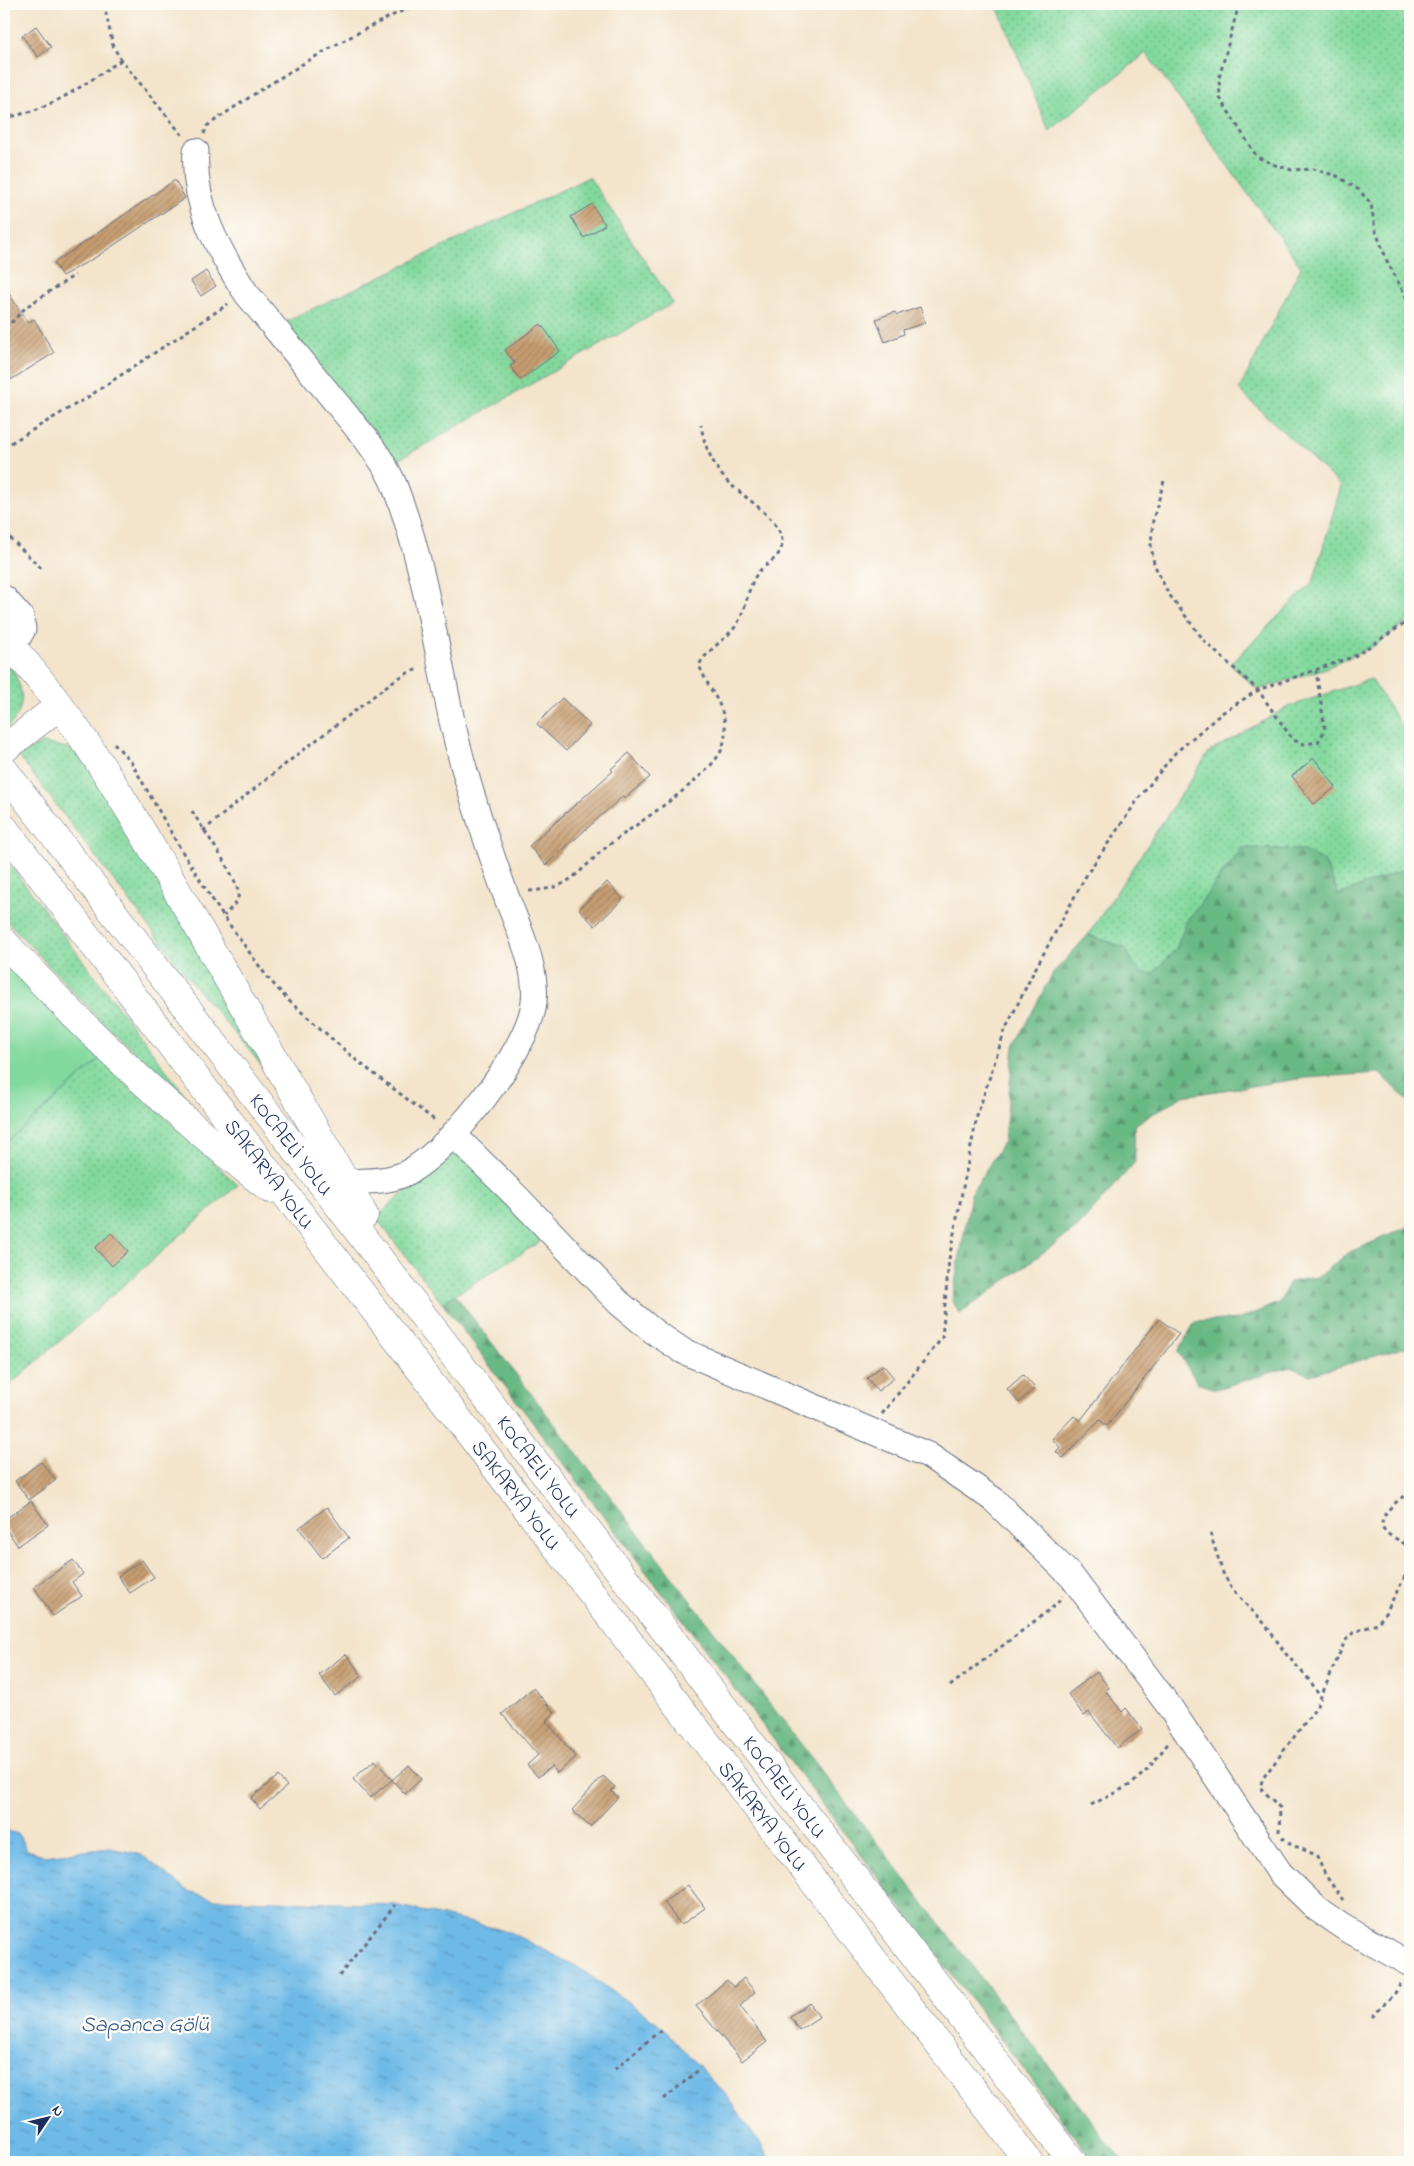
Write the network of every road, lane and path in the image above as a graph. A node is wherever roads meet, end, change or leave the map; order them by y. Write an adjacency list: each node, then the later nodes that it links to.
1 (104, 4): 4 (path)
2 (417, 4): 6 (path)
3 (1239, 4): 9 (path)
4 (121, 60): 5 (path); 6 (path)
5 (4, 118)
6 (196, 151): 8 (street)
7 (75, 275): 10 (path)
8 (246, 293): 12 (path); 19 (street)
9 (1410, 304)
10 (4, 327)
11 (701, 425): 29 (path)
12 (4, 447)
13 (1164, 481): 21 (path)
14 (4, 532): 15 (path)
15 (41, 568)
16 (4, 598): 18 (street)
17 (1410, 620): 20 (path)
18 (8, 642): 22 (highway)
19 (441, 668): 28 (path); 32 (street)
20 (1316, 671): 21 (path); 21 (path)
21 (1258, 690): 36 (path)
22 (59, 706): 24 (highway); 33 (highway)
23 (108, 740): 30 (path)
24 (4, 749)
25 (4, 770): 35 (highway, KOCAELİ YOLU)
26 (192, 811): 28 (path)
27 (4, 828): 34 (highway, SAKARYA YOLU)
28 (203, 831): 30 (path)
29 (529, 891)
30 (224, 916): 32 (path)
31 (4, 942): 34 (highway)
32 (453, 1134): 33 (street); 36 (street)
33 (346, 1182): 35 (highway)
34 (300, 1212): 55 (highway, SAKARYA YOLU)
35 (410, 1297): 56 (highway, KOCAELİ YOLU)
36 (871, 1429): 41 (street)
37 (1410, 1491): 39 (path)
38 (1210, 1533): 43 (path)
39 (1410, 1550)
40 (1410, 1568): 43 (path)
41 (1072, 1577): 42 (path); 44 (street)
42 (950, 1686)
43 (1320, 1698): 46 (path)
44 (1182, 1725): 45 (path); 48 (street)
45 (1091, 1805)
46 (1346, 1904)
47 (395, 1905): 49 (path)
48 (1406, 1972): 50 (path)
49 (338, 1976)
50 (1372, 2017)
51 (662, 2028): 53 (path)
52 (701, 2068): 54 (path)
53 (615, 2069)
54 (664, 2099)
55 (1028, 2162)
56 (1074, 2162)

